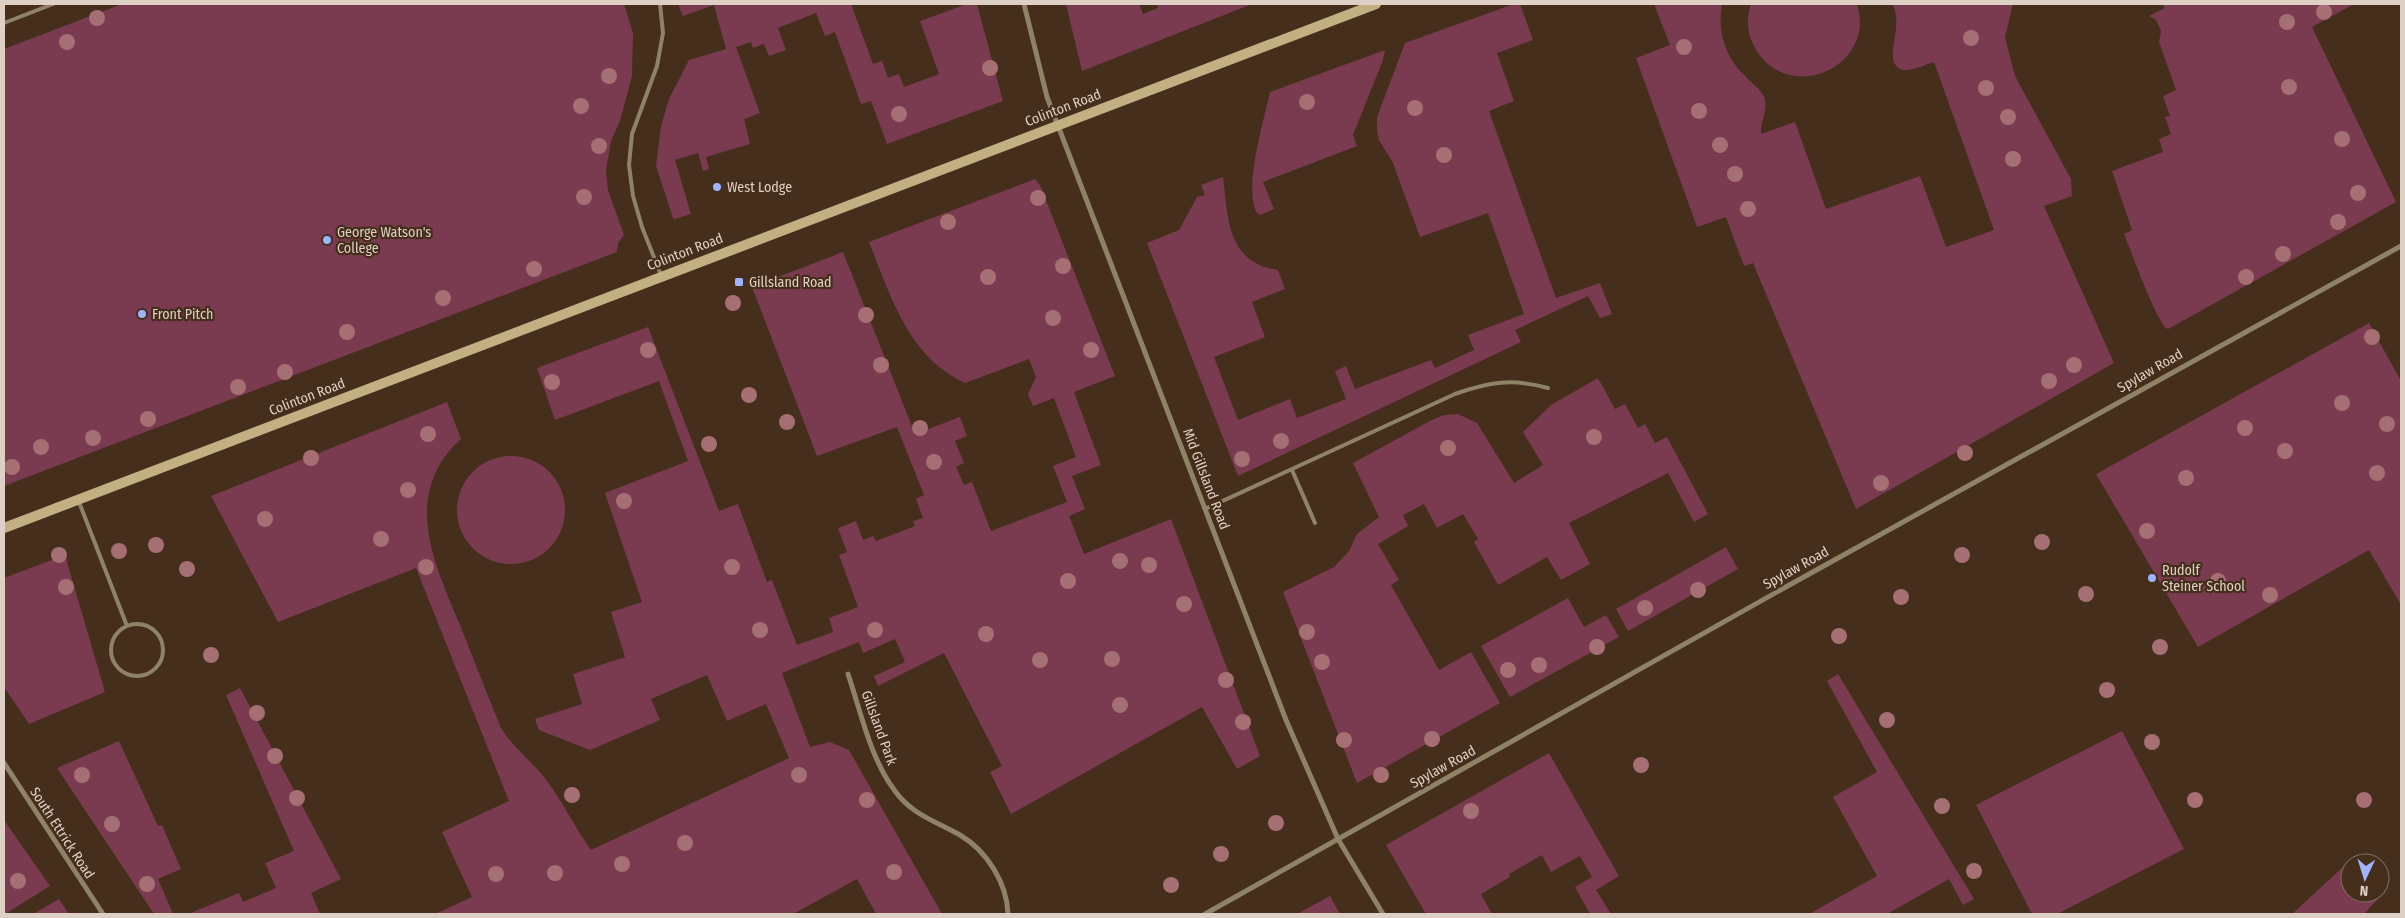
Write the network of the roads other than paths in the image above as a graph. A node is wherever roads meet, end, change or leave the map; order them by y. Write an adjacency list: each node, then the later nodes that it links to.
1 (53, 4): 5 (lane)
2 (660, 4): 8 (lane)
3 (1024, 4): 6 (street, Mid Gillsland Road)
4 (1376, 4): 6 (street, Colinton Road)
5 (4, 23)
6 (1058, 125): 8 (street, Colinton Road); 12 (street, Mid Gillsland Road)
7 (2401, 246): 18 (street, Spylaw Road)
8 (660, 275): 11 (street, Colinton Road)
9 (1548, 388): 10 (lane)
10 (1292, 470): 12 (lane); 13 (lane)
11 (78, 499): 14 (street, Colinton Road); 15 (lane)
12 (1205, 509): 18 (street, Mid Gillsland Road)
13 (1315, 523)
14 (4, 528)
15 (127, 626): 15 (lane)
16 (848, 674): 20 (street, Gillsland Park)
17 (4, 763): 19 (street, South Ettrick Road)
18 (1338, 839): 21 (street, Spylaw Road); 22 (street)
19 (103, 914)
20 (1008, 914)
21 (1204, 914)
22 (1383, 914)

